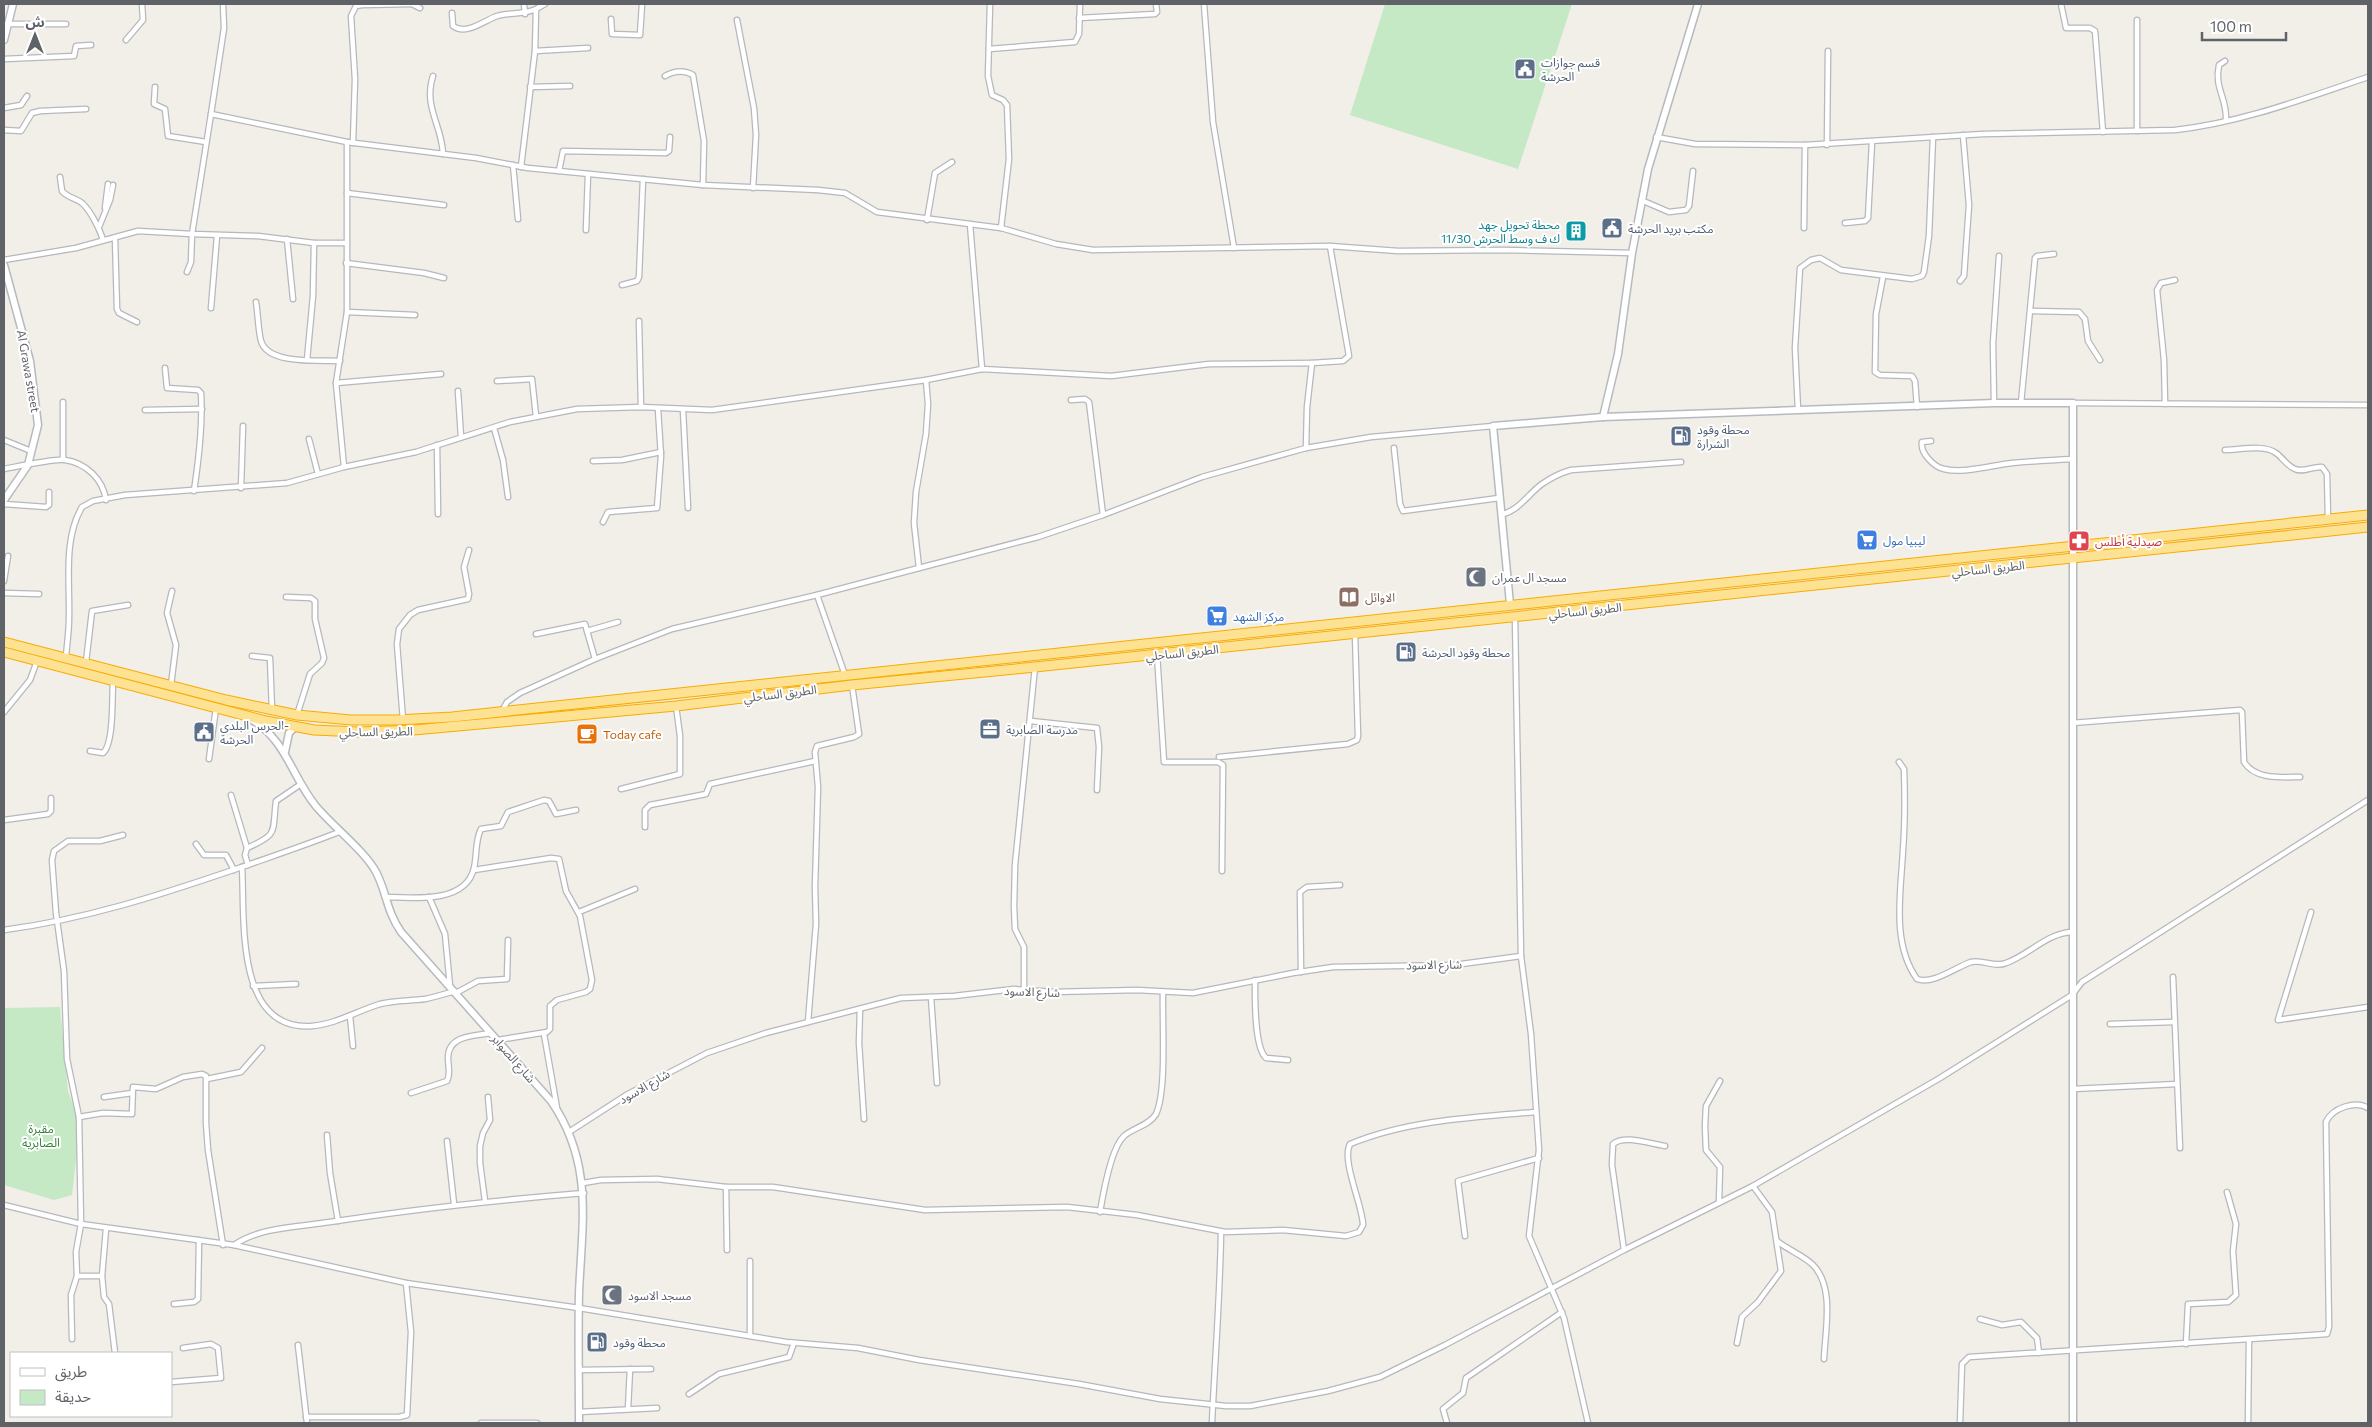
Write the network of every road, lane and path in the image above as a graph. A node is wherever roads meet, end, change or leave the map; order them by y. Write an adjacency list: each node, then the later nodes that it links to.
1 (13, 4): 22 (street)
2 (142, 4): 25 (street)
3 (223, 4): 42 (street)
4 (412, 4): 14 (street); 54 (street)
5 (524, 4): 17 (street)
6 (545, 4): 15 (street)
7 (642, 4): 19 (street)
8 (990, 4): 28 (street)
9 (1080, 4): 18 (street)
10 (1156, 4): 18 (street)
11 (1204, 4): 88 (street)
12 (1698, 4): 49 (street)
13 (2061, 4): 46 (street)
14 (420, 8)
15 (536, 9): 17 (street); 29 (street)
16 (452, 13): 17 (street)
17 (525, 14)
18 (1079, 18): 28 (street)
19 (611, 19)
20 (737, 20): 68 (street)
21 (2137, 20): 45 (street)
22 (7, 24): 23 (street); 24 (street)
23 (66, 24)
24 (4, 40)
25 (126, 40)
26 (91, 45): 31 (street)
27 (588, 48): 29 (street)
28 (989, 48): 77 (street)
29 (535, 51): 38 (street)
30 (1828, 51): 56 (street)
31 (4, 59)
32 (2225, 61): 43 (street)
33 (434, 76): 57 (street)
34 (665, 76): 67 (street)
35 (2368, 77): 43 (street)
36 (570, 86): 38 (street)
37 (154, 87): 51 (street)
38 (530, 87): 60 (street)
39 (27, 96): 40 (street)
40 (4, 108)
41 (86, 109): 44 (street)
42 (211, 114): 51 (street); 52 (street)
43 (2226, 120): 45 (street)
44 (4, 130)
45 (2137, 131): 46 (street)
46 (2103, 132): 47 (street)
47 (1963, 135): 50 (street); 99 (street)
48 (670, 137): 61 (street)
49 (1656, 137): 55 (street); 70 (street)
50 (1933, 137): 53 (street); 96 (street)
51 (206, 142): 80 (street)
52 (347, 142): 54 (street); 69 (street)
53 (1872, 142): 56 (street); 74 (street)
54 (354, 143): 57 (street)
55 (1805, 145): 56 (street); 78 (street)
56 (1827, 145)
57 (443, 154): 59 (street)
58 (952, 162): 73 (street)
59 (513, 165): 60 (street); 72 (street)
60 (522, 167): 61 (street)
61 (559, 171): 63 (street)
62 (1693, 171): 70 (street)
63 (588, 174): 65 (street); 79 (street)
64 (60, 177): 76 (street)
65 (642, 179): 67 (street); 100 (street)
66 (110, 184): 76 (street)
67 (703, 185): 68 (street)
68 (753, 188): 73 (street)
69 (347, 193): 71 (street); 86 (street)
70 (1641, 200): 89 (street)
71 (444, 205)
72 (518, 219)
73 (927, 220): 75 (street)
74 (1845, 223)
75 (970, 224): 77 (street); 114 (street)
76 (99, 226): 84 (street)
77 (1001, 228): 88 (street)
78 (1804, 228)
79 (586, 230)
80 (192, 234): 81 (street); 82 (street); 95 (street)
81 (217, 236): 83 (street); 103 (street)
82 (115, 238): 84 (street); 108 (street)
83 (287, 239): 85 (street); 101 (street)
84 (103, 240): 92 (street)
85 (314, 243): 86 (street); 109 (street)
86 (346, 243): 93 (street)
87 (1330, 246): 88 (street); 89 (street); 112 (street)
88 (1234, 248)
89 (1632, 253): 135 (street)
90 (2054, 254): 104 (street)
91 (1999, 256): 123 (street)
92 (4, 260)
93 (346, 264): 97 (street); 105 (street)
94 (4, 265): 147 (street, Al Grawa street)
95 (187, 272)
96 (1883, 277): 126 (street); 133 (street)
97 (444, 278)
98 (2175, 280): 125 (street)
99 (1960, 281)
100 (622, 285)
101 (293, 298)
102 (256, 302): 109 (street)
103 (211, 308)
104 (2031, 311): 110 (street); 122 (street)
105 (347, 312): 106 (street); 111 (street)
106 (415, 315)
107 (639, 320): 128 (street)
108 (137, 322)
109 (307, 360): 111 (street)
110 (2100, 360)
111 (340, 361): 118 (street)
112 (1312, 363): 114 (street); 144 (street)
113 (165, 368): 129 (street)
114 (982, 369): 117 (street)
115 (441, 374): 118 (street)
116 (498, 380): 134 (street)
117 (926, 380): 132 (street); 176 (street)
118 (336, 383): 154 (street)
119 (458, 391): 139 (street)
120 (1071, 400): 167 (street)
121 (63, 402): 149 (street)
122 (2022, 402): 123 (street); 124 (street)
123 (1994, 403): 126 (street)
124 (2073, 403): 125 (street); 150 (street)
125 (2165, 404): 127 (street)
126 (1917, 406): 133 (street)
127 (2368, 406)
128 (641, 407): 130 (street); 134 (street)
129 (202, 409): 131 (street); 158 (street)
130 (658, 409): 132 (street); 148 (street)
131 (145, 410)
132 (683, 410): 164 (street)
133 (1798, 410): 135 (street)
134 (536, 416): 138 (street)
135 (1603, 417): 137 (street)
136 (243, 426): 157 (street)
137 (1493, 426): 144 (street); 161 (street)
138 (494, 428): 139 (street); 160 (street)
139 (461, 437): 143 (street)
140 (309, 438): 156 (street)
141 (4, 440): 147 (street)
142 (1931, 441): 150 (street)
143 (437, 445): 154 (street); 165 (street)
144 (1306, 448): 167 (street)
145 (1394, 448): 161 (street)
146 (2225, 450): 169 (street)
147 (32, 451): 153 (street, Al Grawa street)
148 (661, 452): 151 (street); 170 (street)
149 (63, 459): 153 (street); 163 (street)
150 (2074, 459): 172 (street)
151 (593, 461)
152 (1681, 462): 166 (street)
153 (28, 465): 155 (street); 162 (street, Al Grawa street)
154 (344, 467): 156 (street)
155 (4, 469)
156 (318, 474): 157 (street)
157 (241, 488): 158 (street)
158 (194, 491): 163 (street)
159 (49, 492): 162 (street)
160 (508, 497)
161 (1500, 498): 166 (street)
162 (4, 499)
163 (106, 500): 198 (street)
164 (688, 508)
165 (438, 514)
166 (1501, 514): 183 (street)
167 (1103, 515): 176 (street)
168 (2368, 515): 169 (highway, الطريق الساحلي)
169 (2328, 519): 172 (highway, الطريق الساحلي)
170 (603, 522)
171 (2368, 527): 175 (highway, الطريق الساحلي)
172 (2072, 546): 175 (street); 183 (highway, الطريق الساحلي)
173 (469, 550): 216 (street)
174 (8, 556): 177 (street)
175 (2073, 558): 185 (highway, الطريق الساحلي); 218 (street)
176 (919, 568): 181 (street)
177 (4, 581)
178 (172, 591): 205 (street)
179 (4, 593): 180 (street)
180 (40, 594)
181 (817, 595): 199 (street); 203 (street)
182 (286, 597): 215 (street)
183 (1510, 604): 191 (highway, الطريق الساحلي)
184 (128, 605): 201 (street)
185 (1515, 617): 189 (highway, الطريق الساحلي); 255 (street)
186 (618, 622): 187 (street)
187 (588, 631): 188 (street); 199 (street)
188 (536, 634)
189 (1355, 634): 193 (highway, الطريق الساحلي); 222 (street)
190 (4, 636): 194 (highway)
191 (1192, 639): 193 (highway); 203 (highway, الطريق الساحلي)
192 (4, 642): 194 (highway, الطريق الساحلي)
193 (1193, 650): 196 (highway, الطريق الساحلي)
194 (42, 651): 198 (highway, الطريق الساحلي)
195 (4, 652): 200 (highway, الطريق الساحلي)
196 (1157, 654): 202 (highway, الطريق الساحلي); 244 (street)
197 (252, 656): 210 (street)
198 (66, 657): 201 (highway, الطريق الساحلي)
199 (595, 659): 211 (street)
200 (37, 661): 204 (highway, الطريق الساحلي); 212 (street)
201 (86, 662): 205 (highway, الطريق الساحلي)
202 (1035, 667): 206 (highway, الطريق الساحلي); 217 (street)
203 (846, 675): 207 (highway, الطريق الساحلي)
204 (113, 681): 209 (highway, الطريق الساحلي); 220 (street)
205 (171, 685): 210 (highway, الطريق الساحلي)
206 (852, 685): 208 (highway, الطريق الساحلي); 224 (street)
207 (586, 702): 211 (highway, الطريق الساحلي); 213 (highway)
208 (676, 706): 213 (highway, الطريق الساحلي); 228 (street)
209 (216, 708): 214 (highway, الطريق الساحلي); 223 (street)
210 (272, 710): 215 (highway, الطريق الساحلي)
211 (502, 711): 216 (highway, الطريق الساحلي)
212 (4, 712)
213 (587, 713): 219 (highway, الطريق الساحلي)
214 (243, 715): 219 (highway, الطريق الساحلي); 221 (street, شارع الصوابر)
215 (297, 715): 216 (highway, الطريق الساحلي)
216 (403, 720)
217 (1031, 720): 229 (street); 261 (street)
218 (2072, 723): 226 (street); 253 (street)
219 (296, 726): 221 (street)
220 (90, 751)
221 (285, 752): 227 (street, شارع الصوابر)
222 (1219, 757)
223 (209, 759)
224 (815, 761): 235 (street); 269 (street)
225 (1899, 762): 253 (street)
226 (2300, 777)
227 (301, 784): 236 (street, شارع الصوابر); 239 (street)
228 (621, 789)
229 (1097, 790)
230 (231, 795): 239 (street)
231 (51, 798): 234 (street)
232 (2368, 800): 264 (street)
233 (576, 810): 243 (street)
234 (4, 820)
235 (645, 827)
236 (339, 832): 240 (street); 247 (street, شارع الصوابر)
237 (123, 835): 251 (street)
238 (196, 844): 242 (street)
239 (247, 848): 240 (street)
240 (248, 865): 241 (street)
241 (242, 867): 242 (street); 260 (street)
242 (234, 870): 251 (street)
243 (474, 870): 248 (street); 249 (street)
244 (1222, 871)
245 (1340, 885): 256 (street)
246 (635, 889): 249 (street)
247 (385, 897): 248 (street); 262 (street, شارع الصوابر)
248 (430, 897): 262 (street)
249 (579, 912): 273 (street)
250 (2311, 912): 266 (street)
251 (58, 922): 252 (street); 290 (street)
252 (4, 930)
253 (2072, 932): 264 (street)
254 (508, 940): 262 (street)
255 (1521, 956): 256 (street, شارع الاسود); 289 (street)
256 (1301, 972): 258 (street, شارع الاسود)
257 (2173, 977): 270 (street)
258 (1255, 980): 263 (street, شارع الاسود); 277 (street)
259 (296, 984): 260 (street)
260 (253, 986): 268 (street)
261 (1024, 989): 263 (street, شارع الاسود); 265 (street, شارع الاسود)
262 (454, 990): 268 (street); 272 (street, شارع الصوابر)
263 (1164, 992): 307 (street)
264 (2072, 995): 282 (street); 299 (street)
265 (931, 997): 267 (street, شارع الاسود); 280 (street)
266 (2368, 1006)
267 (860, 1009): 269 (street, شارع الاسود); 291 (street)
268 (350, 1016): 275 (street)
269 (808, 1022): 292 (street, شارع الاسود)
270 (2174, 1022): 271 (street); 281 (street)
271 (2110, 1024)
272 (492, 1033): 274 (street, شارع الصوابر); 284 (street)
273 (544, 1034): 274 (street); 288 (street)
274 (498, 1040): 288 (street, شارع الصوابر)
275 (353, 1046)
276 (262, 1048): 278 (street)
277 (1288, 1060)
278 (207, 1079): 283 (street); 315 (street)
279 (1720, 1081): 304 (street)
280 (937, 1082)
281 (2177, 1084): 282 (street); 296 (street)
282 (2073, 1089): 336 (street)
283 (132, 1093): 285 (street); 290 (street)
284 (411, 1093)
285 (104, 1096)
286 (488, 1097): 303 (street)
287 (2368, 1108): 330 (street)
288 (558, 1110): 292 (street, شارع الصوابر)
289 (1536, 1112): 297 (street); 311 (street)
290 (79, 1117): 309 (street)
291 (864, 1118)
292 (569, 1132): 298 (street, شارع الصوابر)
293 (327, 1135): 308 (street)
294 (447, 1141): 305 (street)
295 (1664, 1146): 318 (street)
296 (2180, 1148)
297 (1539, 1158): 312 (street); 323 (street)
298 (583, 1183): 300 (street); 302 (street, شارع الصوابر)
299 (1753, 1186): 304 (street); 314 (street)
300 (726, 1187): 307 (street); 317 (street)
301 (2227, 1192): 334 (street)
302 (584, 1193): 303 (street); 325 (street, شارع الصوابر)
303 (485, 1201): 305 (street)
304 (1719, 1202): 318 (street)
305 (454, 1204): 308 (street)
306 (4, 1205): 309 (street)
307 (1100, 1212): 311 (street)
308 (338, 1221): 316 (street)
309 (81, 1224): 310 (street); 320 (street)
310 (106, 1229): 313 (street); 321 (street)
311 (1221, 1232): 345 (street)
312 (1465, 1236)
313 (198, 1240): 315 (street); 324 (street)
314 (1777, 1241): 331 (street); 339 (street)
315 (224, 1245): 316 (street)
316 (234, 1245): 322 (street)
317 (727, 1250)
318 (1624, 1250): 323 (street)
319 (750, 1261): 328 (street)
320 (77, 1276): 321 (street); 329 (street)
321 (102, 1276): 337 (street)
322 (406, 1284): 325 (street); 349 (street)
323 (1553, 1289): 326 (street); 345 (street)
324 (174, 1304)
325 (579, 1308): 328 (street); 342 (street, شارع الصوابر)
326 (1562, 1312): 357 (street); 358 (street)
327 (1980, 1319): 338 (street)
328 (750, 1336): 332 (street)
329 (72, 1339)
330 (2249, 1340): 334 (street); 361 (street)
331 (1738, 1342)
332 (794, 1343): 344 (street); 345 (street)
333 (298, 1344): 350 (street)
334 (2186, 1344): 336 (street)
335 (183, 1348): 343 (street)
336 (2072, 1351): 338 (street); 360 (street)
337 (115, 1352)
338 (2038, 1353): 359 (street)
339 (1824, 1359)
340 (630, 1369): 341 (street); 342 (street); 347 (street)
341 (651, 1369)
342 (579, 1370): 348 (street, شارع الصوابر)
343 (172, 1382)
344 (689, 1394)
345 (1213, 1405): 356 (street)
346 (657, 1408): 347 (street)
347 (628, 1409): 348 (street)
348 (579, 1412): 355 (street, شارع الصوابر)
349 (360, 1416): 350 (street); 352 (street)
350 (306, 1417): 351 (street)
351 (307, 1423)
352 (360, 1423)
353 (481, 1423): 354 (street)
354 (538, 1423)
355 (579, 1423)
356 (1212, 1423)
357 (1447, 1423)
358 (1588, 1423)
359 (1960, 1423)
360 (2072, 1423)
361 (2248, 1423)

